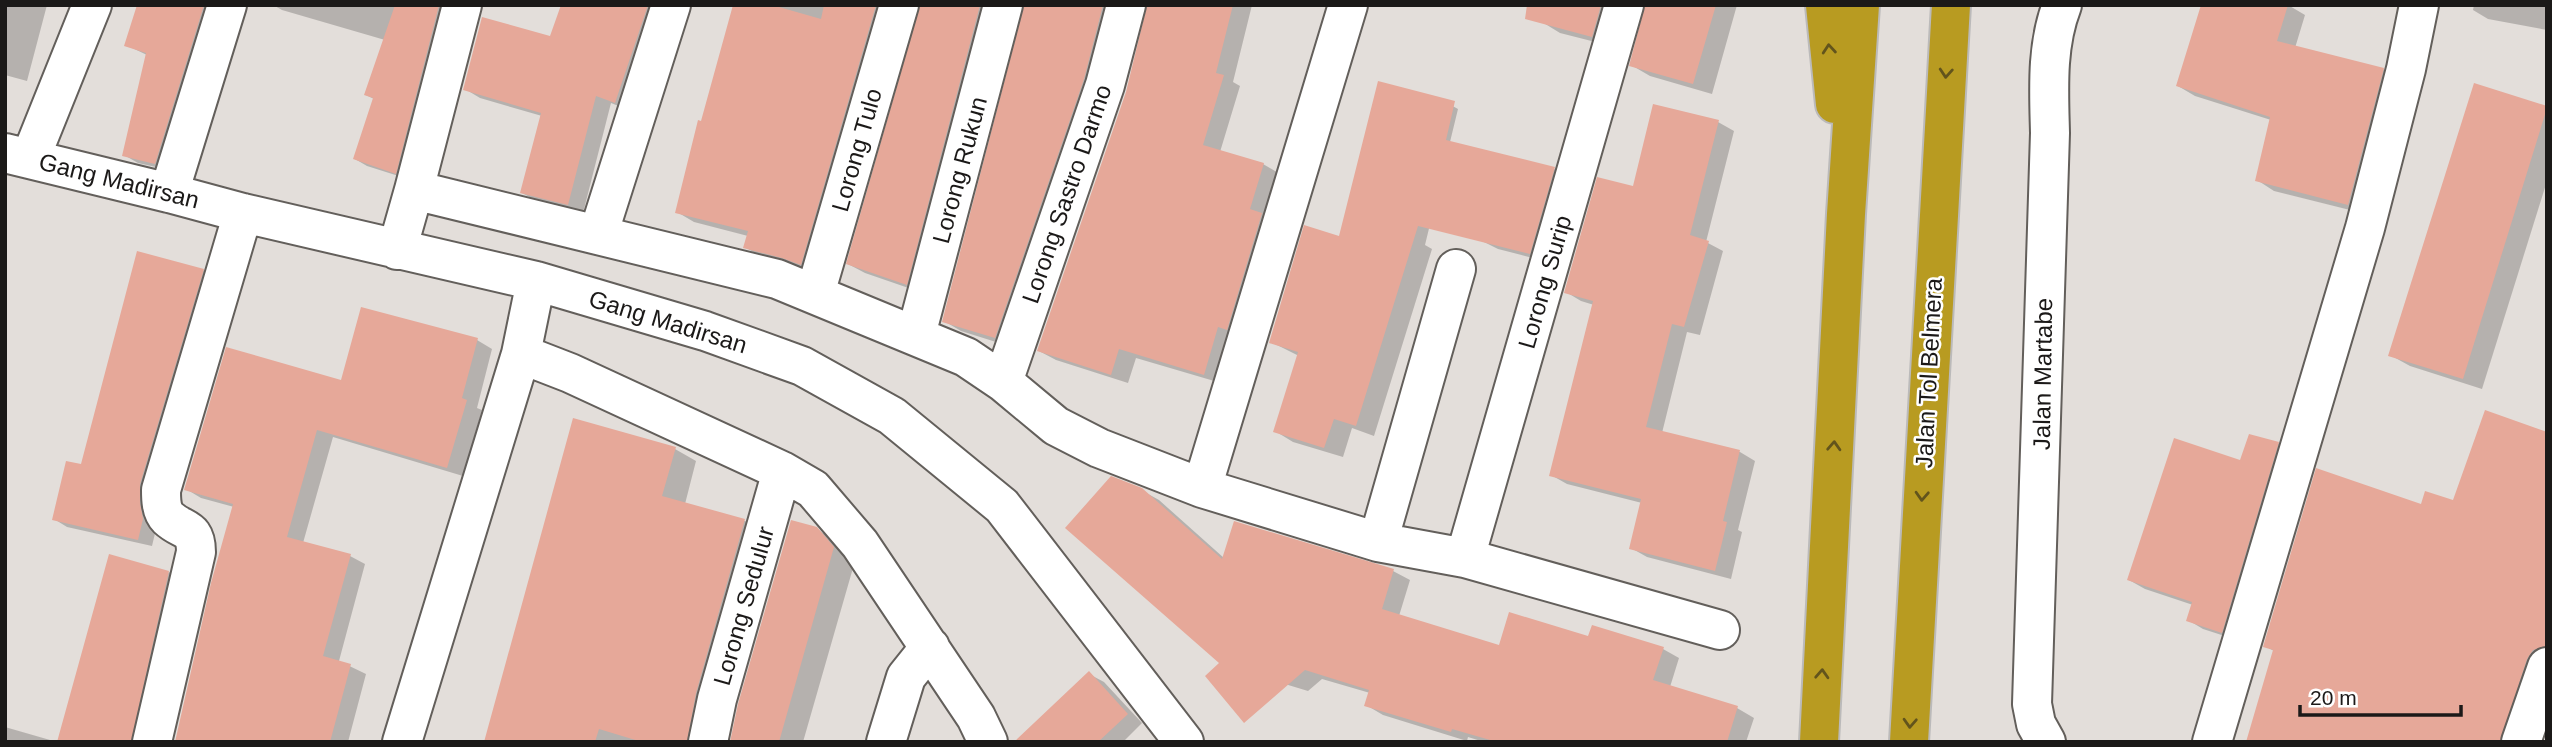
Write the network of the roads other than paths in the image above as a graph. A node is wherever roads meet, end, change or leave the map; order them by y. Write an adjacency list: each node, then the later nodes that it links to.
1 (92, 5): 15 (street)
2 (226, 5): 17 (street)
3 (463, 5): 16 (street)
4 (671, 5): 20 (street)
5 (899, 5): 24 (street, Lorong Tulo)
6 (1003, 5): 25 (street, Lorong Rukun)
7 (1126, 5): 27 (street, Lorong Sastro Darmo)
8 (1348, 5): 29 (street)
9 (1624, 5): 31 (street, Lorong Surip)
10 (1825, 5): 19 (highway, one-way to 10)
11 (1860, 5): 19 (highway)
12 (1951, 5): 42 (highway, Jalan Tol Belmera, one-way to 42)
13 (2063, 5): 43 (street, Jalan Martabe)
14 (2418, 5): 44 (street)
15 (18, 156): 17 (street, Gang Madirsan)
16 (414, 190): 20 (street); 21 (street)
17 (169, 192): 18 (street, Gang Madirsan)
18 (243, 213): 21 (street, Gang Madirsan); 35 (street)
19 (1846, 214): 41 (highway, one-way to 19)
20 (598, 235): 24 (street)
21 (397, 250): 23 (street, Gang Madirsan)
22 (1456, 269): 30 (street)
23 (536, 281): 26 (street); 40 (street, Gang Madirsan)
24 (816, 295): 25 (street)
25 (916, 335): 27 (street)
26 (521, 354): 28 (street); 36 (street)
27 (1003, 382): 29 (street)
28 (782, 471): 33 (street); 37 (street, Lorong Sedulur)
29 (1202, 488): 30 (street)
30 (1378, 541): 31 (street)
31 (1465, 558): 32 (street)
32 (1720, 630)
33 (930, 646): 38 (street); 39 (street)
34 (2547, 667): 45 (street)
35 (152, 742)
36 (402, 742)
37 (708, 742)
38 (886, 742)
39 (988, 742)
40 (1184, 742)
41 (1819, 742)
42 (1909, 742)
43 (2046, 742)
44 (2212, 742)
45 (2521, 742)

